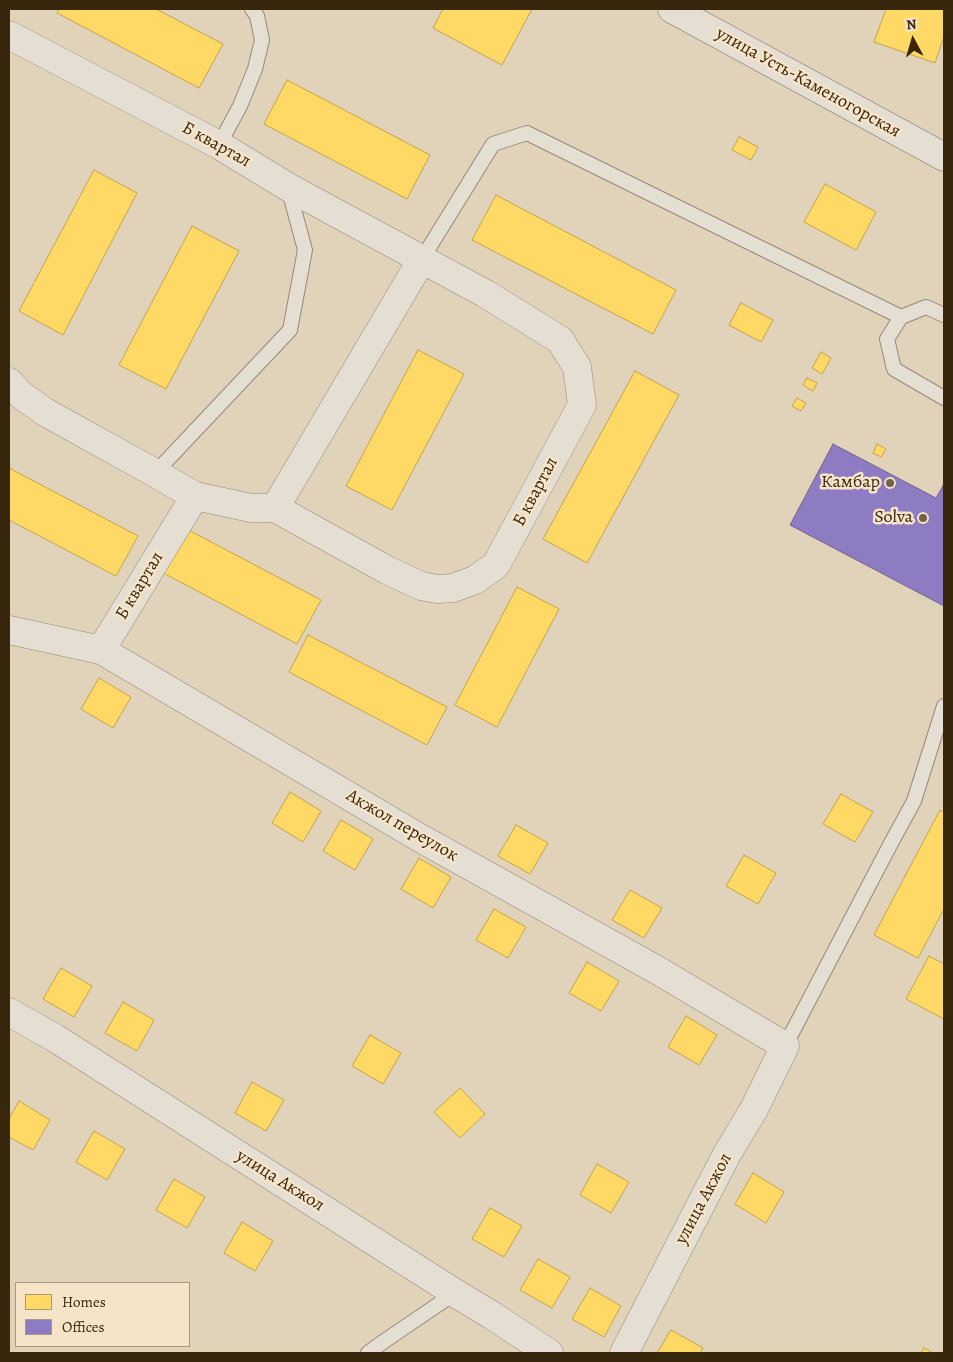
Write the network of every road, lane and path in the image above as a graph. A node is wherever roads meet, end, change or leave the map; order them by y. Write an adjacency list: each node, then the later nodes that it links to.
1 (252, 9): 4 (lane)
2 (672, 9): 5 (street, улица Усть-Каменогорская)
3 (9, 35): 4 (street, Б квартал)
4 (219, 145): 6 (street, Б квартал)
5 (944, 157)
6 (288, 187): 7 (street, Б квартал); 12 (lane)
7 (422, 259): 9 (lane); 14 (street); 14 (street, Б квартал)
8 (944, 315): 9 (lane)
9 (901, 317): 11 (lane)
10 (9, 382): 12 (street, Б квартал)
11 (944, 398)
12 (155, 472): 13 (street, Б квартал)
13 (195, 496): 14 (street, Б квартал); 16 (street, Б квартал)
14 (275, 508)
15 (9, 630): 16 (street, Акжол переулок)
16 (101, 650): 19 (street, Акжол переулок)
17 (944, 706): 19 (lane)
18 (9, 1012): 20 (street, улица Акжол)
19 (786, 1046): 23 (street, улица Акжол)
20 (455, 1293): 21 (lane); 22 (street, улица Акжол)
21 (368, 1353)
22 (548, 1353)
23 (624, 1353)

